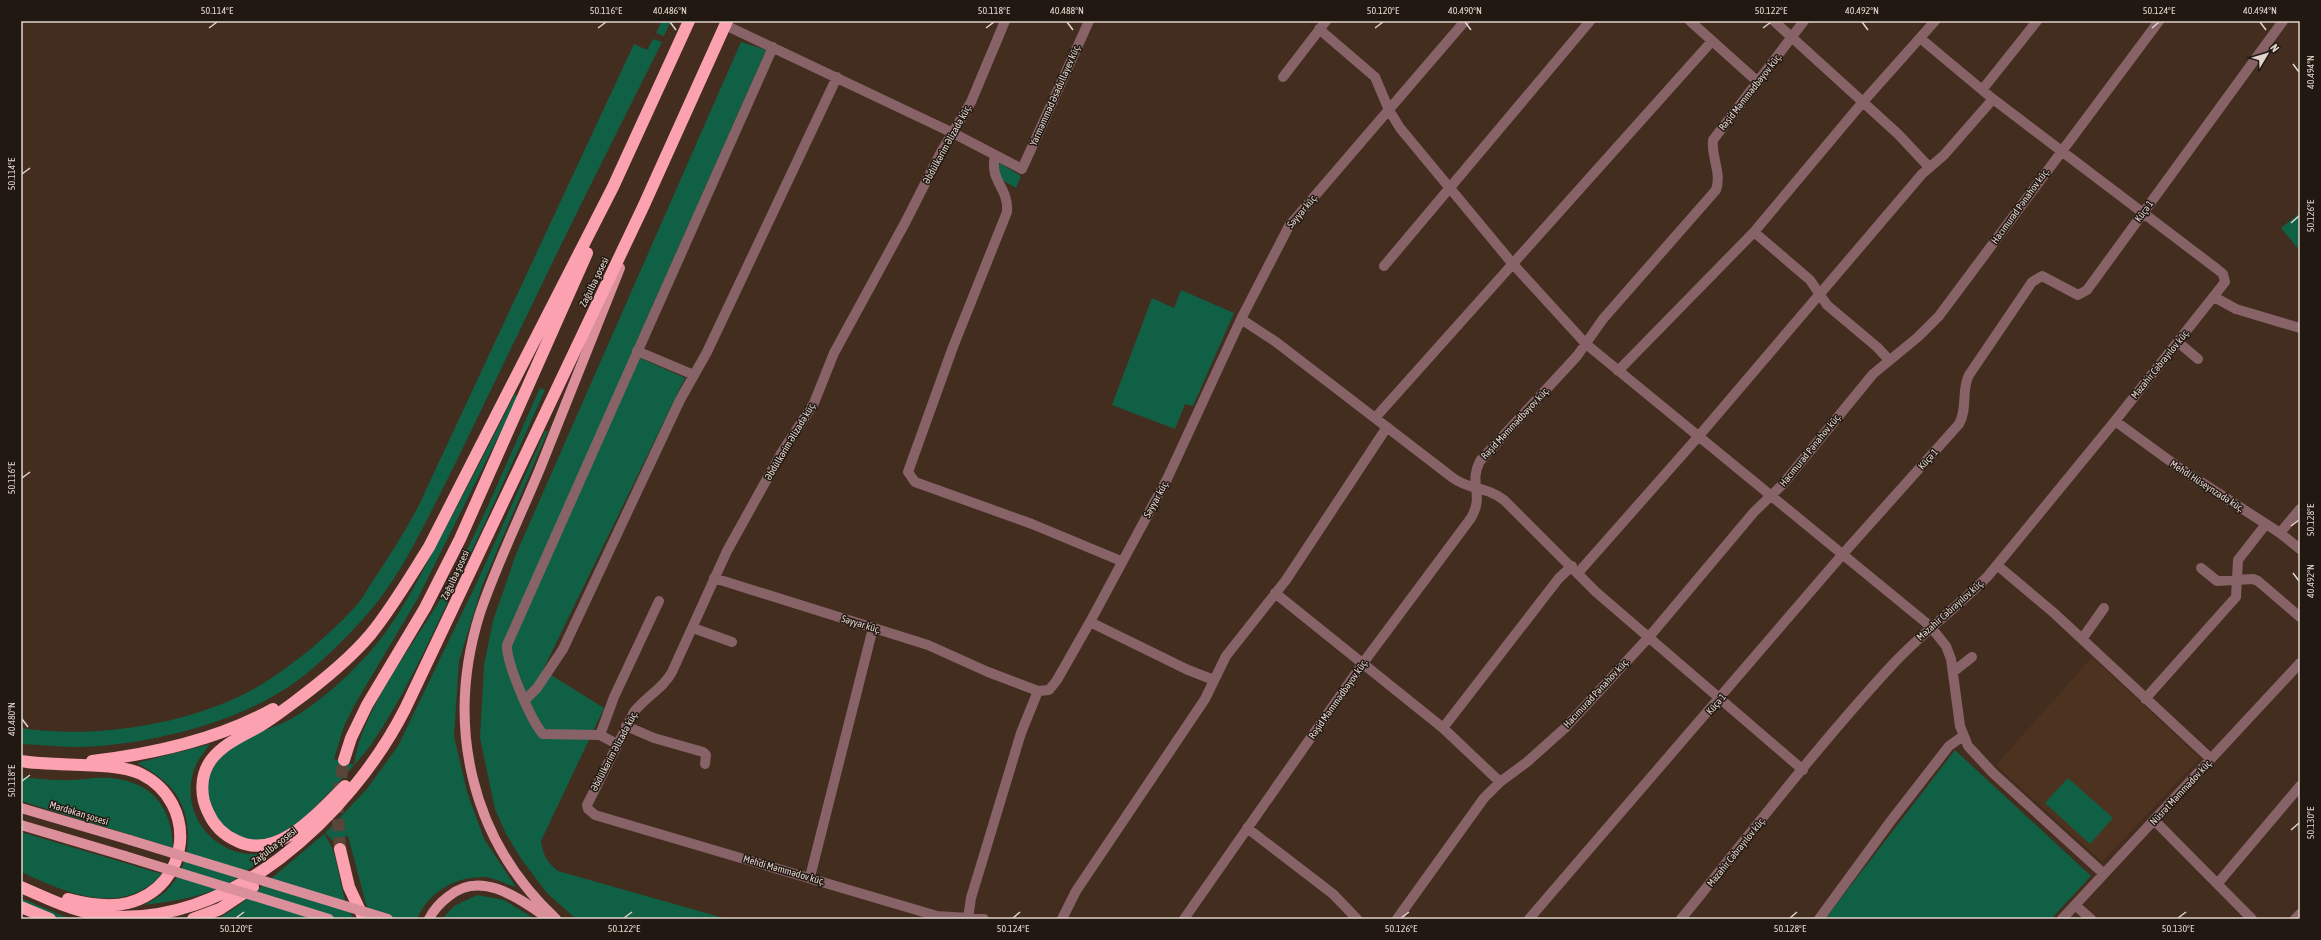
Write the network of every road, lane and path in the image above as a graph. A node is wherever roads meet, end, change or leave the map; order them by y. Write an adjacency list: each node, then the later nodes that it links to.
1 (689, 21): 31 (highway)
2 (1005, 21): 27 (street, Əbdülkərim Əlizadə küç.)
3 (1089, 21): 29 (street, Yarməmməd Əsədullayev küç.)
4 (1326, 21): 15 (street)
5 (1465, 21): 26 (street, Səyyar küç.)
6 (1590, 21): 32 (street)
7 (1690, 21): 18 (street)
8 (1774, 21): 16 (street)
9 (1804, 21): 16 (street, Rəşid Məmmədbəyov küç.)
10 (1935, 21): 17 (street)
11 (2037, 21): 23 (street)
12 (2159, 21): 28 (street, Hacımurad Pənahov küç.)
13 (2284, 21): 34 (street, Küçə 1)
14 (726, 23): 19 (street); 33 (highway, Zağulba şosesi)
15 (1319, 29): 20 (street); 26 (street)
16 (1791, 38): 22 (street, Rəşid Məmmədbəyov küç.); 25 (street)
17 (1920, 38): 23 (street); 25 (street)
18 (1712, 41): 22 (street); 36 (street)
19 (773, 47): 21 (street); 44 (street)
20 (1283, 76)
21 (837, 77): 27 (street); 48 (street)
22 (1758, 82): 43 (street, Rəşid Məmmədbəyov küç.)
23 (1982, 90): 24 (street)
24 (1993, 99): 28 (street); 30 (street)
25 (1862, 102): 30 (street); 35 (street)
26 (1389, 110): 32 (street); 40 (street, Səyyar küç.)
27 (953, 133): 29 (street); 64 (street, Əbdülkərim Əlizadə küç.)
28 (2061, 150): 34 (street); 46 (street, Hacımurad Pənahov küç.)
29 (995, 155): 60 (street)
30 (1929, 167): 38 (street)
31 (613, 187): 82 (highway); 94 (highway)
32 (1449, 187): 36 (street); 37 (street)
33 (644, 204): 91 (highway, Zağulba şosesi); 125 (main road)
34 (2142, 213): 39 (street, Məzahir Cəbrayılov küç.); 59 (street, Küçə 1)
35 (1754, 232): 38 (street); 47 (street)
36 (1512, 263): 43 (street); 49 (street)
37 (1384, 266)
38 (1820, 295): 46 (street); 52 (street)
39 (2214, 297): 41 (street); 42 (street, Məzahir Cəbrayılov küç.)
40 (1241, 320): 49 (street); 60 (street, Səyyar küç.)
41 (2300, 328)
42 (2178, 342): 45 (street); 50 (street, Məzahir Cəbrayılov küç.)
43 (1586, 344): 47 (street); 53 (street, Rəşid Məmmədbəyov küç.)
44 (637, 351): 48 (street); 86 (street)
45 (2198, 359)
46 (1889, 360): 54 (street, Hacımurad Pənahov küç.)
47 (1618, 371): 52 (street)
48 (694, 375): 86 (street)
49 (1375, 418): 51 (street)
50 (2115, 421): 56 (street, Mehdi Hüseynzadə küç.); 61 (street, Məzahir Cəbrayılov küç.)
51 (1387, 427): 53 (street); 66 (street)
52 (1698, 438): 54 (street); 63 (street)
53 (1476, 488): 63 (street); 78 (street, Rəşid Məmmədbəyov küç.)
54 (1771, 496): 59 (street); 74 (street, Hacımurad Pənahov küç.)
55 (2300, 509): 57 (street)
56 (2266, 524): 57 (street, Mehdi Hüseynzadə küç.); 65 (street)
57 (2280, 534): 58 (street, Mehdi Hüseynzadə küç.)
58 (2300, 549)
59 (1842, 555): 71 (street); 84 (street, Küçə 1)
60 (1121, 561): 70 (street, Səyyar küç.)
61 (1997, 565): 71 (street, Məzahir Cəbrayılov küç.); 75 (street)
62 (2201, 568): 65 (street)
63 (1575, 570): 74 (street); 88 (street)
64 (714, 578): 72 (street, Əbdülkərim Əlizadə küç.); 73 (street, Səyyar küç.)
65 (2238, 580): 69 (street); 85 (street)
66 (1275, 593): 78 (street); 81 (street)
67 (659, 601): 89 (street)
68 (2104, 608): 75 (street)
69 (2300, 617)
70 (1090, 622): 81 (street); 83 (street, Səyyar küç.)
71 (1930, 626): 80 (street); 98 (street, Məzahir Cəbrayılov küç.)
72 (693, 628): 76 (street); 87 (street, Əbdülkərim Əlizadə küç.)
73 (873, 628): 83 (street, Səyyar küç.); 109 (street)
74 (1649, 637): 84 (street); 99 (street, Hacımurad Pənahov küç.)
75 (2082, 640): 85 (street)
76 (732, 642)
77 (1972, 657): 80 (street)
78 (1363, 663): 88 (street); 105 (street, Rəşid Məmmədbəyov küç.)
79 (2300, 663): 93 (street, Nüsrət Məmmədov küç.)
80 (1953, 672): 90 (street)
81 (1214, 680): 127 (street)
82 (316, 684): 91 (highway); 97 (highway)
83 (1038, 691): 116 (street)
84 (1721, 699): 98 (street); 131 (street, Küçə 1)
85 (2145, 699): 93 (street)
86 (525, 700): 89 (street)
87 (626, 726): 92 (street, Əbdülkərim Əlizadə küç.); 96 (street)
88 (1443, 728): 99 (street)
89 (600, 735): 92 (street)
90 (1963, 736): 108 (street); 133 (street)
91 (386, 743): 106 (highway, Zağulba şosesi)
92 (617, 744): 102 (street, Əbdülkərim Əlizadə küç.)
93 (2211, 759): 103 (street, Nüsrət Məmmədov küç.)
94 (344, 760)
95 (21, 761): 97 (highway)
96 (705, 764)
97 (60, 765): 111 (highway)
98 (1803, 770): 132 (street, Məzahir Cəbrayılov küç.)
99 (1500, 782): 130 (street, Hacımurad Pənahov küç.)
100 (2300, 786): 110 (street)
101 (21, 808): 122 (main road, Mərdəkan şosesi, bridge)
102 (588, 809): 109 (street, Mehdi Məmmədov küç.)
103 (2155, 821): 108 (street, Nüsrət Məmmədov küç.); 110 (street)
104 (21, 825): 120 (main road, bridge)
105 (1248, 828): 128 (street, Rəşid Məmmədbəyov küç.); 129 (street)
106 (312, 831): 111 (highway, Zağulba şosesi); 114 (highway)
107 (340, 849): 121 (highway)
108 (2104, 874): 112 (street, Nüsrət Məmmədov küç.)
109 (810, 877): 116 (street, Mehdi Məmmədov küç.)
110 (2218, 883): 136 (street)
111 (21, 886)
112 (2075, 905): 134 (street, Nüsrət Məmmədov küç.); 135 (street)
113 (21, 907): 117 (highway)
114 (220, 909): 118 (highway); 119 (street)
115 (2300, 914): 137 (street)
116 (968, 918): 126 (street, Mehdi Məmmədov küç.)
117 (50, 919)
118 (192, 919)
119 (210, 919)
120 (330, 919)
121 (364, 919)
122 (388, 919)
123 (429, 919): 124 (main road)
124 (549, 919)
125 (556, 919)
126 (984, 919)
127 (1062, 919)
128 (1184, 919)
129 (1357, 919)
130 (1397, 919)
131 (1530, 919)
132 (1681, 919)
133 (1818, 919)
134 (2062, 919)
135 (2091, 919)
136 (2252, 919)
137 (2295, 919)

